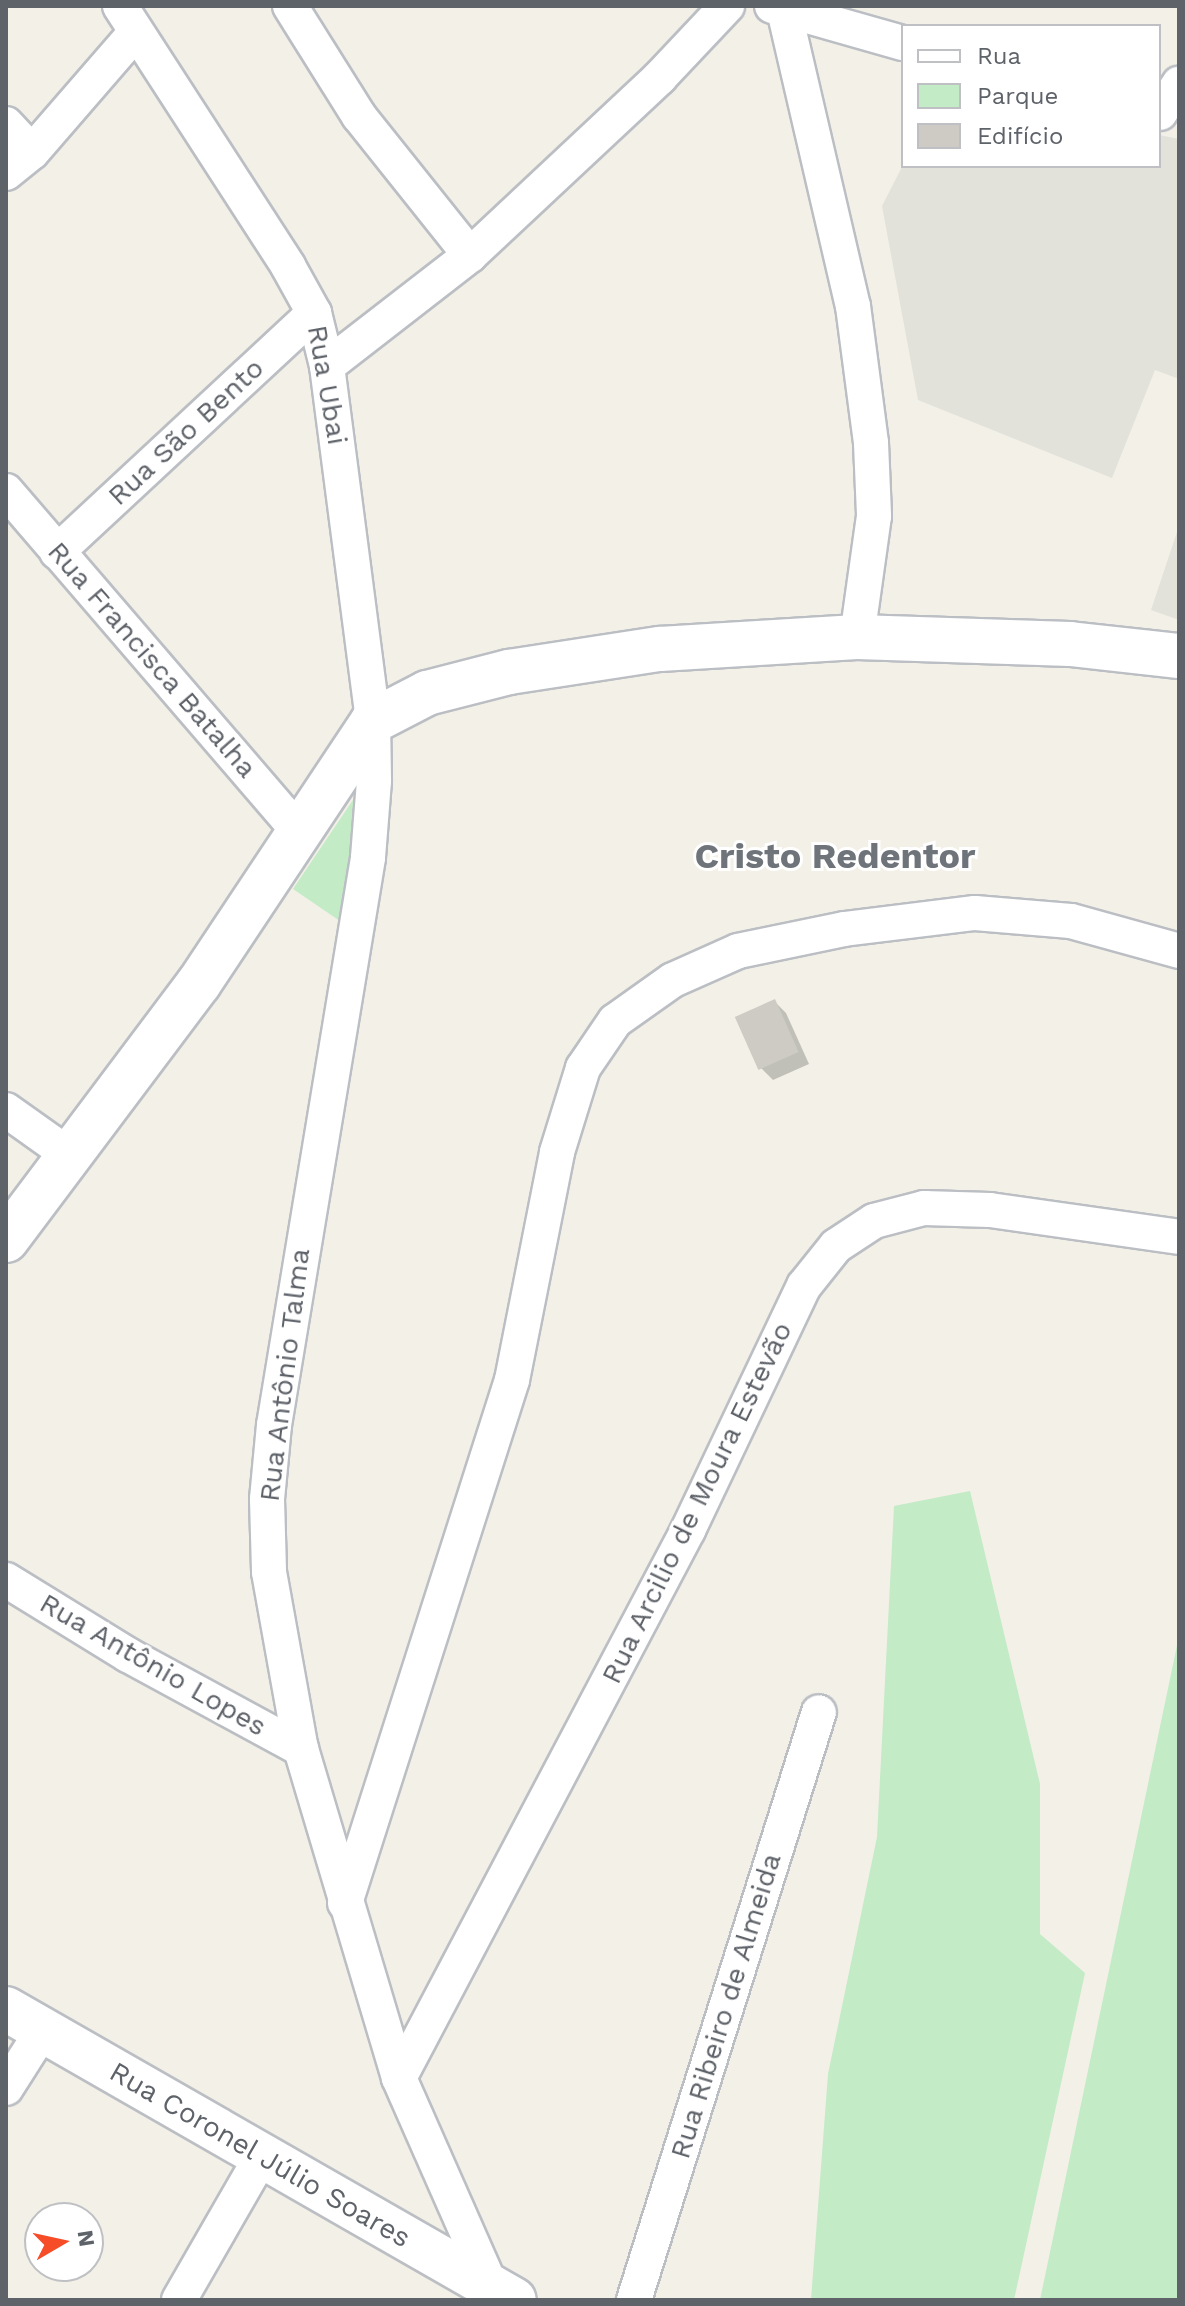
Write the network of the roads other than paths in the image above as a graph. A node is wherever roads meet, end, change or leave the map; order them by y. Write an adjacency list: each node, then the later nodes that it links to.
1 (290, 6): 11 (street)
2 (727, 6): 11 (street)
3 (778, 8): 5 (street); 16 (street)
4 (127, 19): 9 (street); 12 (street, Rua Ubai)
5 (901, 42)
6 (1179, 84): 7 (street)
7 (1161, 111)
8 (6, 124): 9 (street)
9 (32, 152): 10 (street)
10 (6, 173)
11 (470, 255): 13 (street)
12 (314, 313): 13 (street, Rua Ubai); 15 (street, Rua São Bento)
13 (327, 366): 18 (street, Rua Ubai)
14 (6, 491): 15 (street, Rua Francisca Batalha)
15 (57, 552): 19 (street, Rua Francisca Batalha)
16 (857, 637): 17 (street); 18 (street)
17 (1179, 656)
18 (373, 721): 19 (street); 27 (street, Rua Antônio Talma)
19 (297, 829): 22 (street)
20 (1176, 948): 28 (street)
21 (6, 1110): 22 (street)
22 (69, 1155): 24 (street)
23 (1179, 1237): 31 (street, Rua Arcilio de Moura Estevão)
24 (6, 1240)
25 (6, 1580): 27 (street, Rua Antônio Lopes)
26 (819, 1712): 36 (street, Rua Ribeiro de Almeida)
27 (301, 1749): 28 (street, Rua Antônio Talma)
28 (345, 1903): 31 (street, Rua Antônio Talma)
29 (6, 2009): 30 (street, Rua Coronel Júlio Soares)
30 (43, 2030): 32 (street); 33 (street, Rua Coronel Júlio Soares)
31 (399, 2078): 34 (street, Rua Antônio Talma)
32 (6, 2088)
33 (260, 2159): 34 (street, Rua Coronel Júlio Soares); 35 (street)
34 (502, 2294)
35 (179, 2300)
36 (634, 2300)

